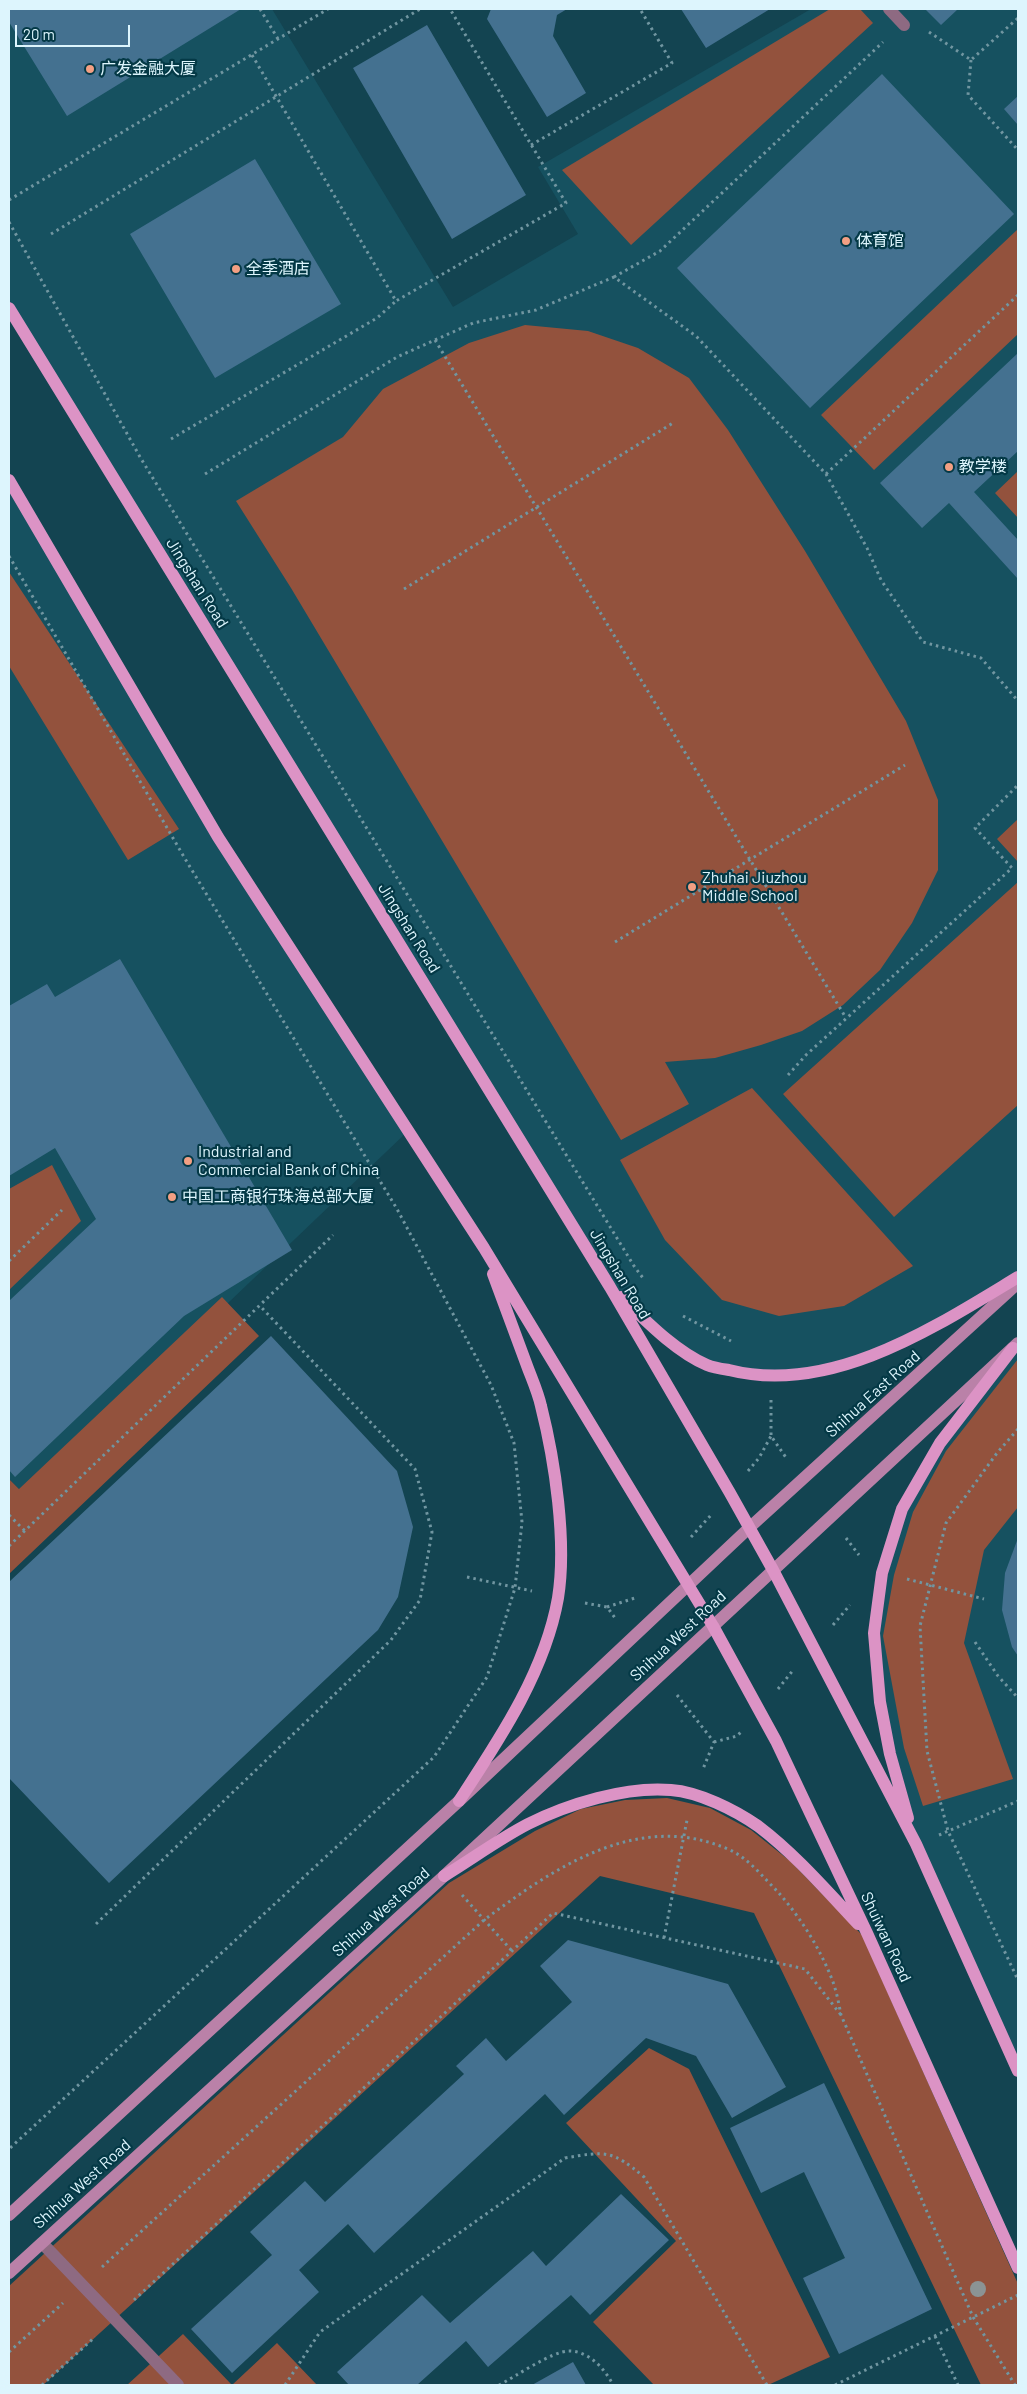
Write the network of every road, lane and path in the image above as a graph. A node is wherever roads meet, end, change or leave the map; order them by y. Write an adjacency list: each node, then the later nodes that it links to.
1 (260, 9): 9 (path)
2 (328, 9): 9 (path)
3 (420, 9): 12 (path)
4 (450, 9): 13 (path)
5 (640, 9): 13 (path)
6 (889, 9): 8 (lane)
7 (1018, 18): 11 (path)
8 (904, 25): 11 (path); 18 (path)
9 (278, 40): 10 (path)
10 (252, 55): 12 (path); 15 (path)
11 (971, 60): 14 (path)
12 (276, 97): 17 (path); 20 (path)
13 (532, 145): 20 (path)
14 (1018, 150)
15 (9, 200)
16 (9, 222): 43 (path)
17 (51, 234)
18 (614, 277): 22 (path); 26 (path)
19 (1018, 295): 26 (path)
20 (396, 301): 24 (path)
21 (9, 308): 45 (main road, Jingshan Road)
22 (435, 340): 25 (path); 28 (path)
23 (673, 423): 28 (path)
24 (172, 439)
25 (205, 474)
26 (826, 474): 31 (path)
27 (9, 480): 40 (main road)
28 (536, 507): 30 (path); 34 (path)
29 (9, 556): 77 (path)
30 (404, 589)
31 (1018, 701)
32 (905, 765): 34 (path)
33 (1018, 785): 36 (path)
34 (750, 860): 35 (path); 36 (path)
35 (615, 942)
36 (846, 1018): 37 (path)
37 (788, 1075)
38 (62, 1210): 41 (path)
39 (333, 1236): 46 (path)
40 (484, 1248): 57 (main road); 65 (main road)
41 (9, 1262)
42 (1018, 1277): 45 (main road)
43 (644, 1280)
44 (1018, 1283): 54 (main road, Shihua East Road)
45 (610, 1287): 52 (main road, Jingshan Road)
46 (260, 1306): 55 (path); 71 (path)
47 (682, 1316): 48 (path)
48 (733, 1343)
49 (1016, 1345): 58 (main road); 68 (main road)
50 (1018, 1429): 67 (path)
51 (771, 1436): 52 (path)
52 (730, 1493): 54 (main road, Jingshan Road); 57 (path)
53 (9, 1514): 55 (path)
54 (749, 1528): 58 (main road, Jingshan Road); 59 (main road, Shihua West Road)
55 (25, 1531): 56 (path)
56 (9, 1546)
57 (673, 1559): 59 (main road)
58 (773, 1570): 62 (main road, Shihua West Road); 68 (main road)
59 (688, 1585): 62 (main road); 65 (main road, Shihua West Road)
60 (641, 1596): 61 (path)
61 (607, 1608)
62 (714, 1626): 69 (main road, Shihua West Road); 72 (main road, Shuiwan Road)
63 (975, 1642): 64 (path)
64 (1018, 1698)
65 (459, 1801): 78 (main road, Shihua West Road)
66 (1018, 1801): 67 (path)
67 (948, 1831): 68 (path); 74 (path)
68 (916, 1844): 76 (main road)
69 (444, 1876): 70 (path); 72 (main road); 79 (main road, Shihua West Road)
70 (484, 1920): 73 (path); 75 (path); 82 (path)
71 (96, 1924)
72 (867, 1933): 80 (main road, Shuiwan Road)
73 (512, 1951): 75 (path); 85 (path)
74 (1018, 1980)
75 (841, 2016): 84 (path)
76 (1018, 2071)
77 (9, 2149)
78 (9, 2215)
79 (42, 2243): 81 (main road, Shihua West Road); 82 (lane)
80 (1018, 2268)
81 (9, 2273)
82 (82, 2285): 85 (lane); 87 (path)
83 (1018, 2295): 84 (path)
84 (973, 2317): 86 (path); 96 (path)
85 (114, 2319): 88 (path); 89 (lane)
86 (935, 2336): 94 (path); 95 (path)
87 (9, 2352)
88 (42, 2385)
89 (178, 2385)
90 (286, 2385): 93 (path)
91 (499, 2385): 92 (path)
92 (613, 2385)
93 (767, 2385)
94 (835, 2385)
95 (958, 2385)
96 (1015, 2385)

